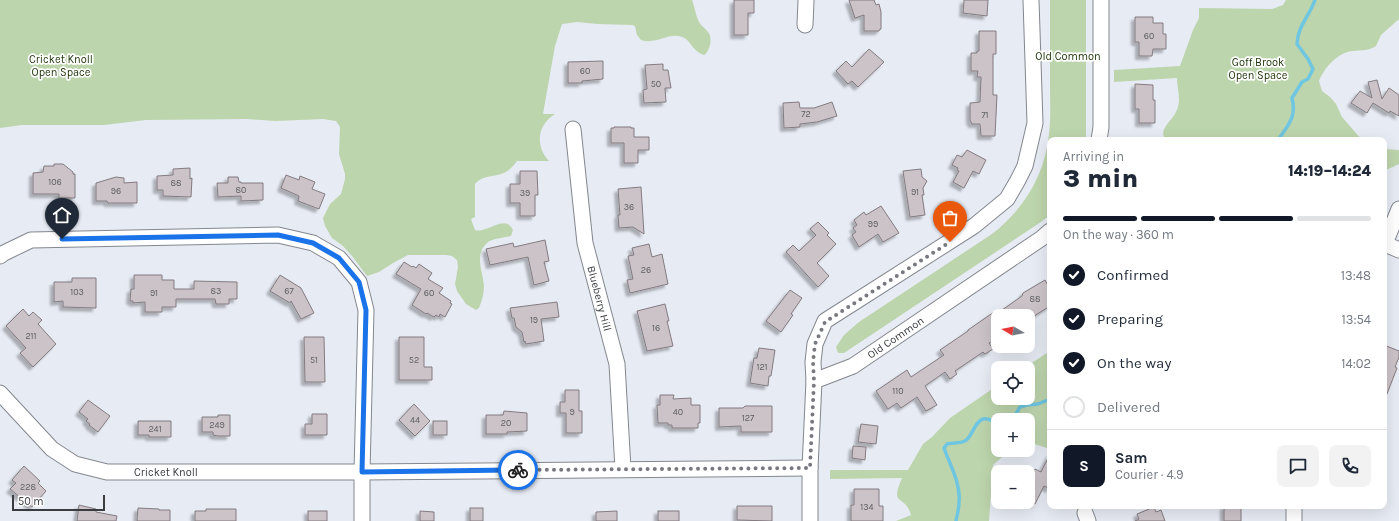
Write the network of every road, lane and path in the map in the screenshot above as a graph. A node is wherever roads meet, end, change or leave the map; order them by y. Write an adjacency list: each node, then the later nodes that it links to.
1 (806, 0): 4 (street)
2 (1031, 0): 13 (street)
3 (1101, 0): 6 (street)
4 (806, 25)
5 (573, 129): 16 (street, Blueberry Hill)
6 (1100, 137)
7 (1399, 209): 9 (street)
8 (1047, 234): 13 (street, Old Common)
9 (1387, 238)
10 (1387, 246): 11 (street)
11 (1399, 250)
12 (0, 256): 17 (street)
13 (814, 381): 15 (street)
14 (0, 393): 17 (street, Cricket Knoll)
15 (810, 468): 16 (street, Cricket Knoll); 19 (street)
16 (623, 469): 17 (street, Cricket Knoll)
17 (362, 472): 18 (street)
18 (362, 521)
19 (810, 521)

